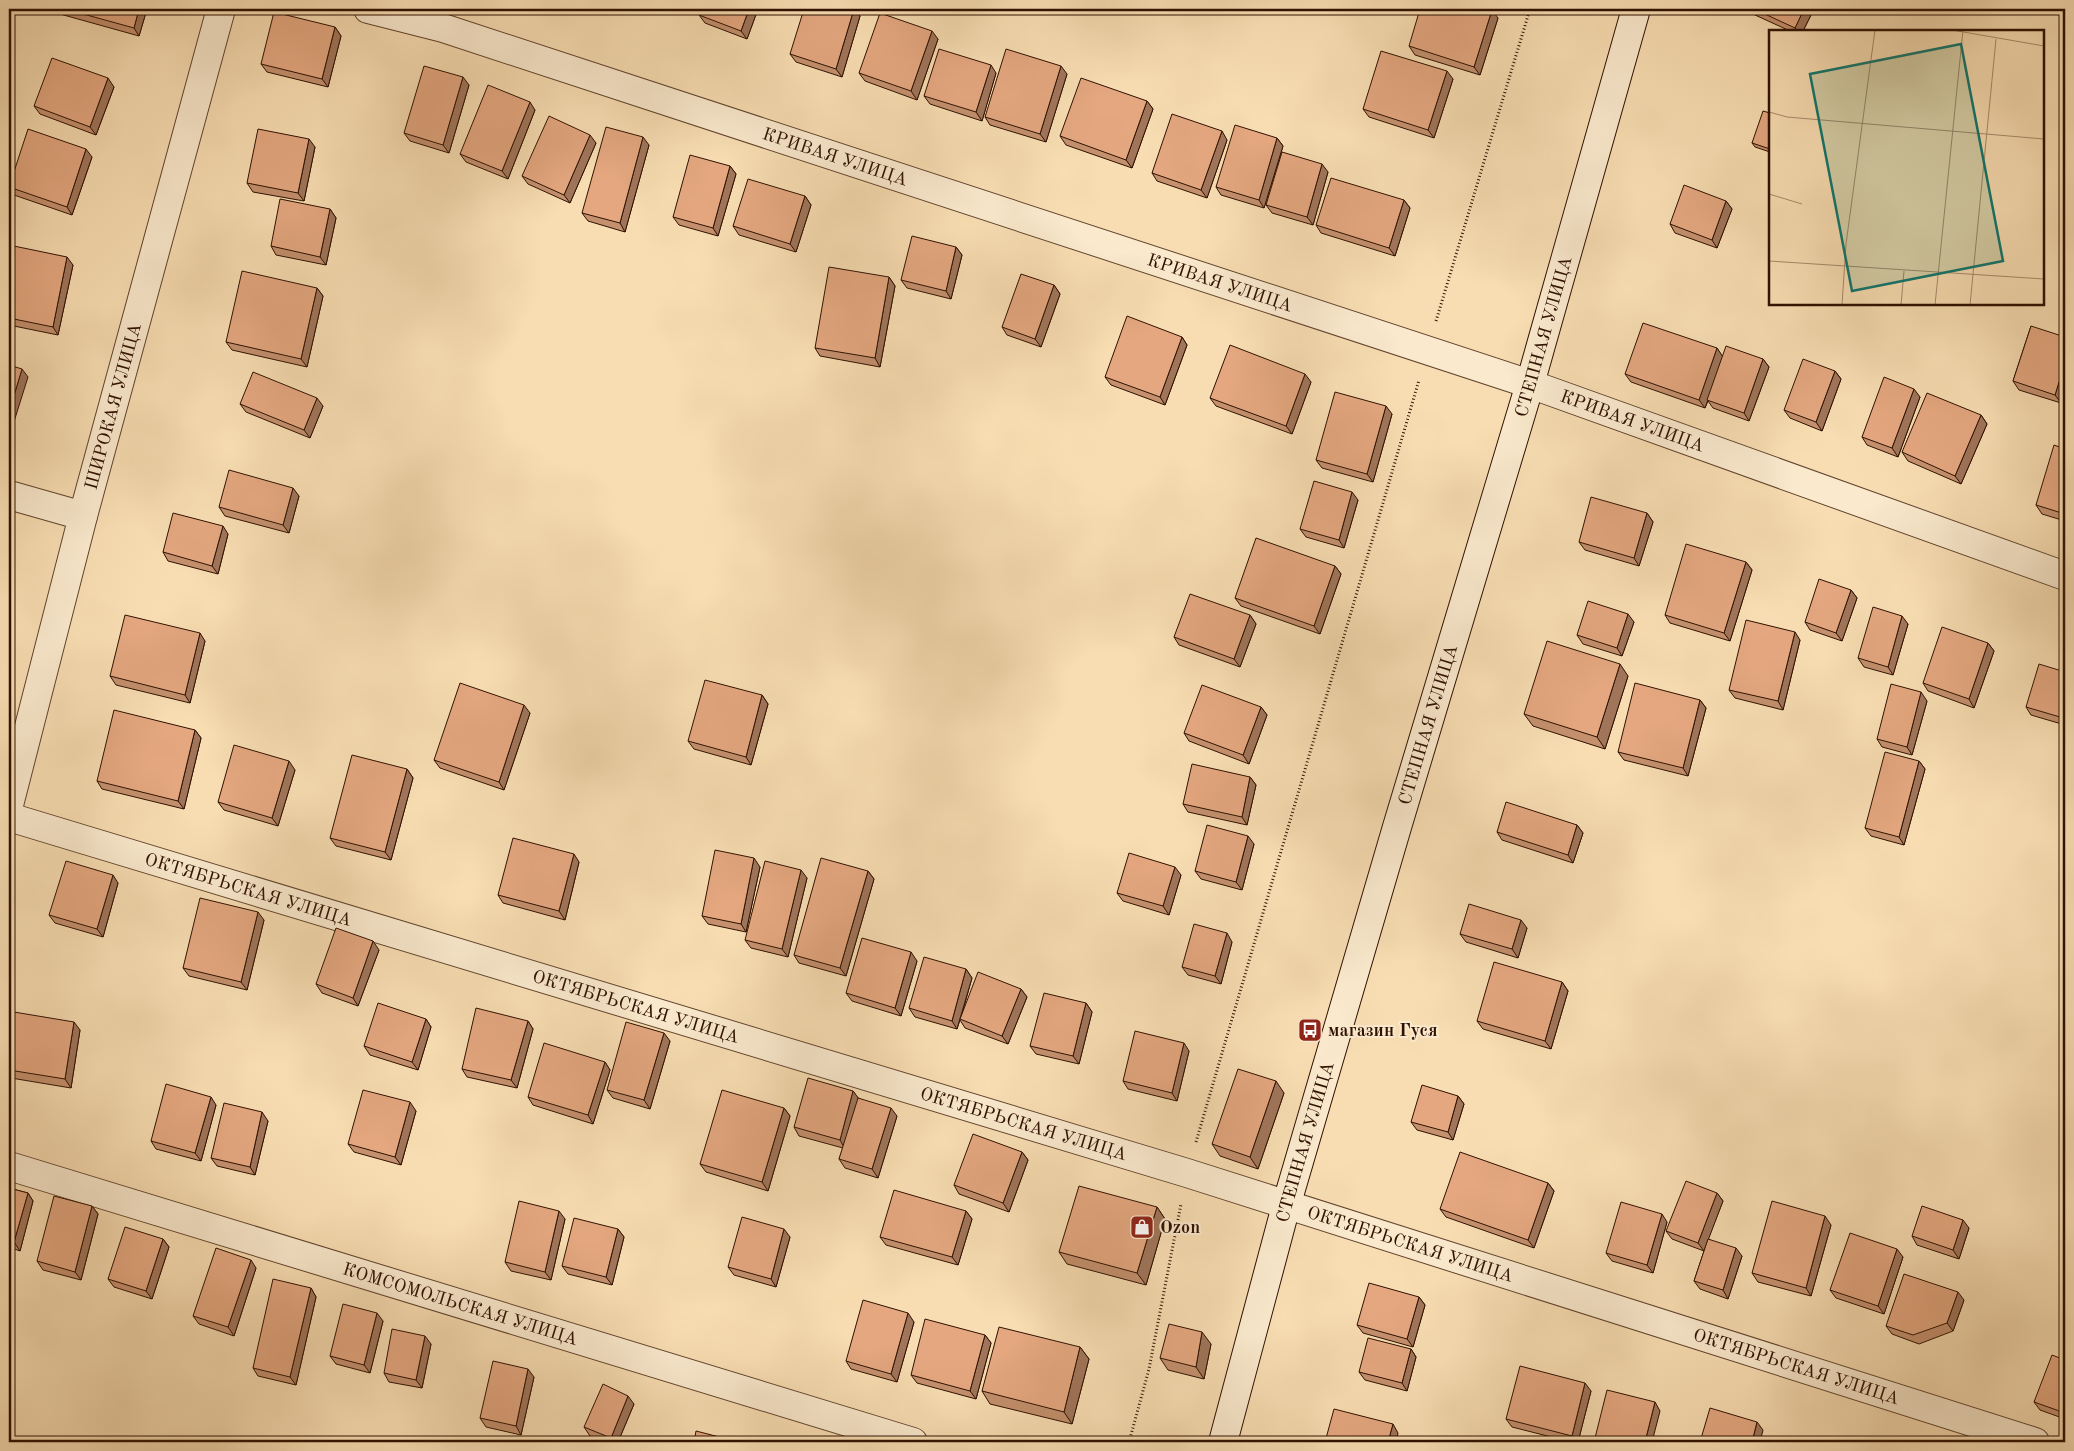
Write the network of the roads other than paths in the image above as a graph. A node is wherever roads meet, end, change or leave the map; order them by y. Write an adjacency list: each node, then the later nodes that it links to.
1 (221, 9): 6 (street, ШИРОКАЯ УЛИЦА)
2 (368, 9): 4 (street, КРИВАЯ УЛИЦА)
3 (1636, 9): 4 (street, СТЕПНАЯ УЛИЦА)
4 (1530, 384): 7 (street, КРИВАЯ УЛИЦА); 11 (street, СТЕПНАЯ УЛИЦА)
5 (9, 495): 6 (street)
6 (83, 516): 8 (street, ШИРОКАЯ УЛИЦА)
7 (2065, 576)
8 (9, 805)
9 (9, 817): 11 (street, ОКТЯБРЬСКАЯ УЛИЦА)
10 (9, 1166): 12 (street, КОМСОМОЛЬСКАЯ УЛИЦА)
11 (1286, 1206): 13 (street, СТЕПНАЯ УЛИЦА); 14 (street, ОКТЯБРЬСКАЯ УЛИЦА)
12 (913, 1442)
13 (1223, 1442)
14 (2035, 1442)

